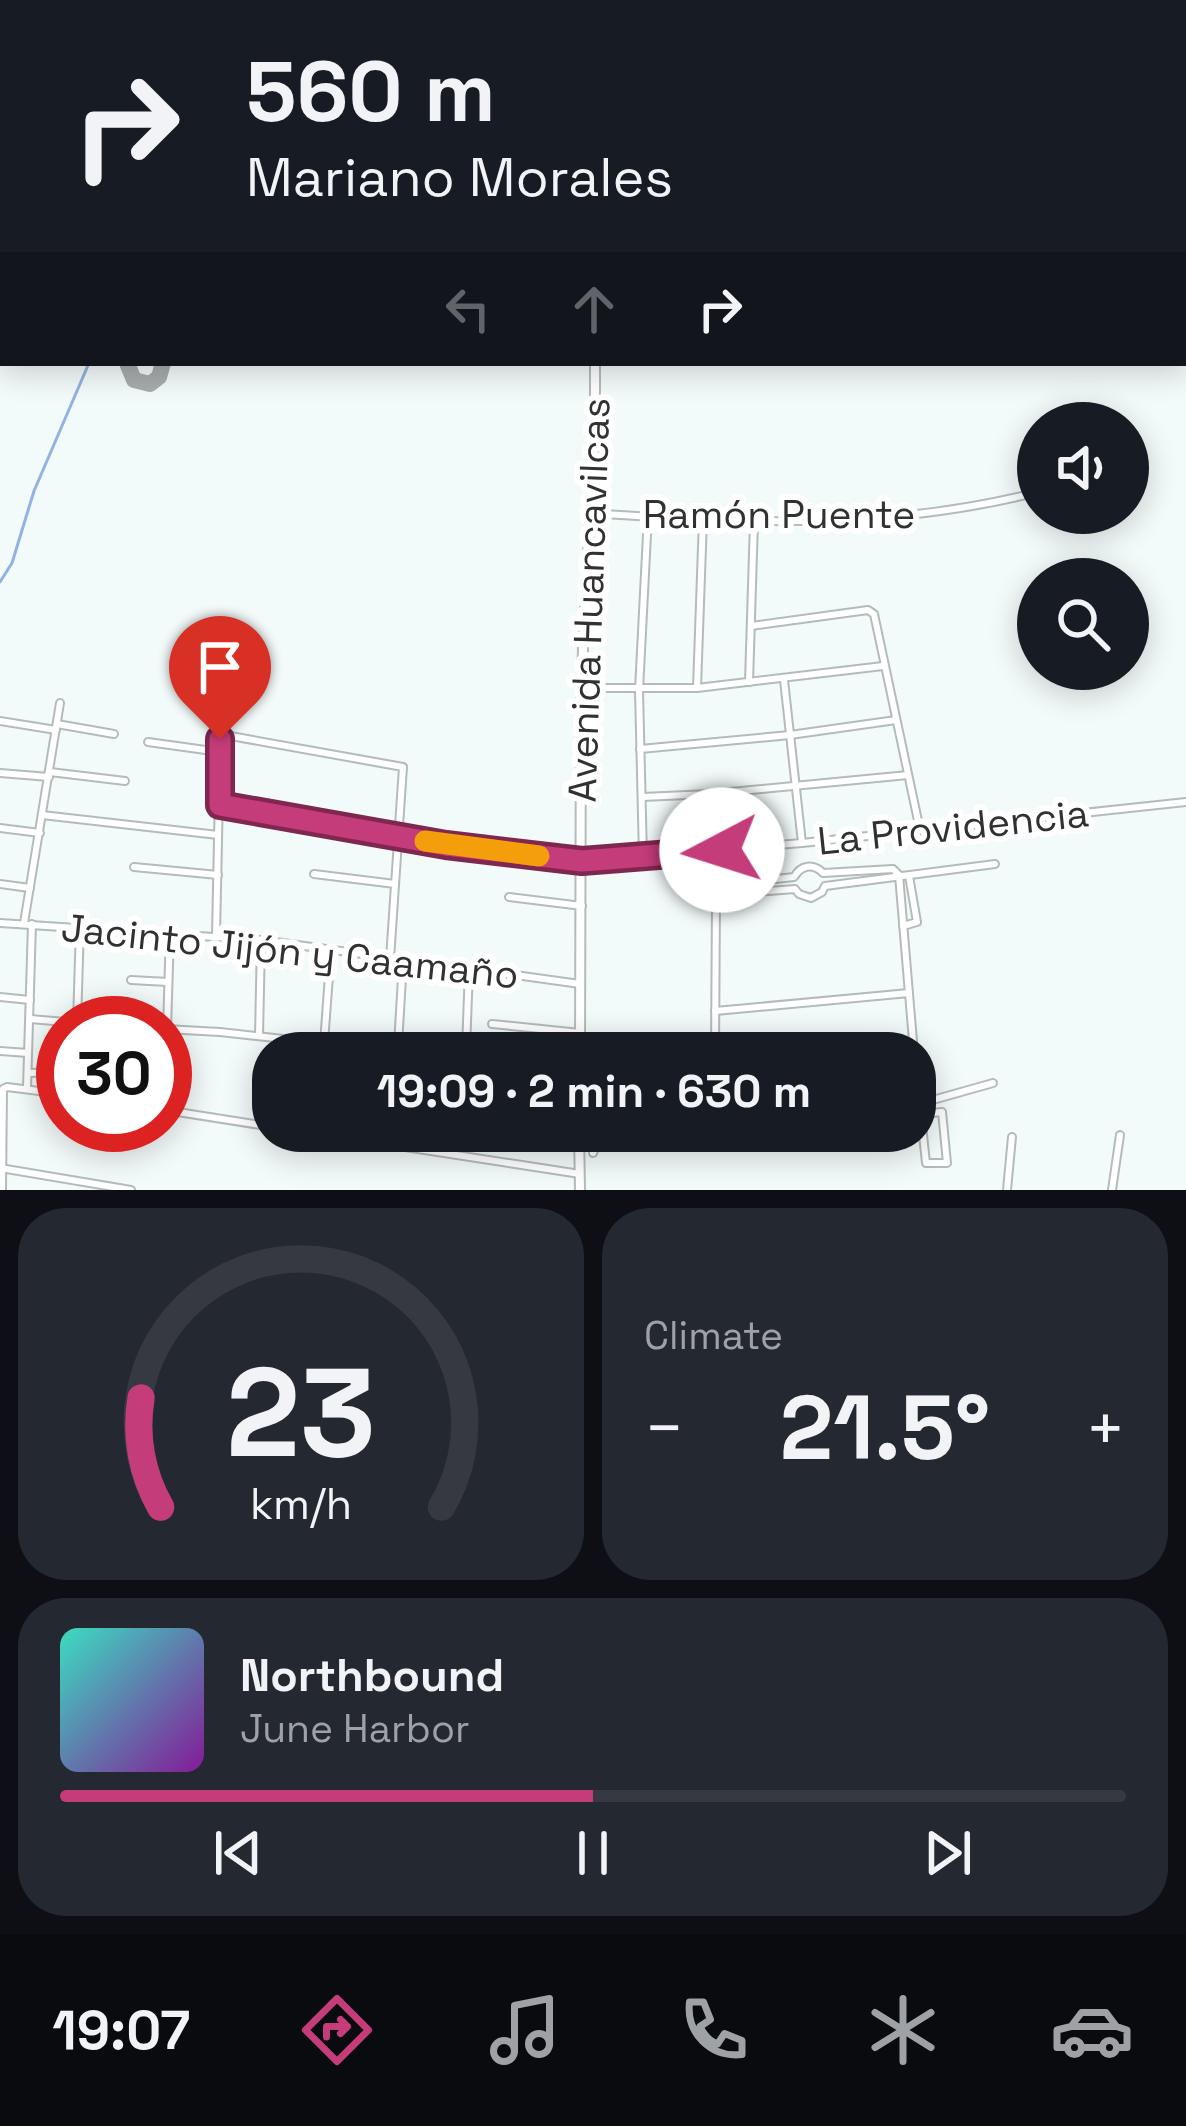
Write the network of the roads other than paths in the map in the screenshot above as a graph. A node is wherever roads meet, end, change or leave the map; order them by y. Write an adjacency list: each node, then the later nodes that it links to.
1 (595, 366): 3 (street, Avenida Huancavilcas)
2 (1017, 498): 6 (street, Ramón Puente)
3 (590, 513): 4 (street, Ramón Puente); 11 (street, Avenida Huancavilcas)
4 (648, 515): 5 (street, Ramón Puente); 13 (street)
5 (703, 519): 6 (street, Ramón Puente); 12 (street)
6 (754, 521): 7 (street)
7 (751, 626): 8 (street); 10 (street)
8 (883, 666): 9 (street); 15 (street)
9 (784, 678): 10 (street); 19 (street)
10 (749, 682): 12 (street)
11 (581, 688): 13 (street); 39 (street, Avenida Huancavilcas)
12 (697, 688): 13 (street)
13 (639, 690): 21 (street)
14 (60, 703): 17 (street)
15 (896, 720): 19 (street); 25 (street)
16 (0, 721): 17 (street)
17 (57, 727): 18 (street); 24 (street)
18 (114, 734)
19 (790, 735): 21 (street); 27 (street)
20 (148, 742): 22 (street)
21 (640, 749): 28 (street)
22 (220, 752): 30 (street); 36 (street)
23 (0, 773): 24 (street)
24 (49, 775): 26 (street); 31 (street)
25 (908, 776): 27 (street); 33 (street)
26 (125, 781)
27 (796, 787): 28 (street); 37 (street)
28 (641, 797): 38 (street)
29 (1186, 802): 33 (street, La Providencia)
30 (220, 805): 35 (street); 36 (street, La Providencia)
31 (43, 815): 34 (street); 35 (street)
32 (0, 828): 34 (street)
33 (920, 830): 37 (street, La Providencia)
34 (40, 832): 51 (street)
35 (219, 836): 42 (street)
36 (397, 836): 39 (street, La Providencia); 49 (street)
37 (802, 843): 38 (street, La Providencia)
38 (643, 857): 39 (street, La Providencia)
39 (582, 861): 55 (street, Avenida Huancavilcas)
40 (995, 864): 45 (street)
41 (134, 867): 42 (street)
42 (218, 874): 61 (street)
43 (314, 874): 49 (street)
44 (823, 874): 46 (street); 47 (street); 50 (street)
45 (909, 874): 46 (street); 59 (street)
46 (898, 875): 50 (street); 59 (street)
47 (794, 877): 52 (street); 53 (street)
48 (0, 884): 51 (street)
49 (395, 884): 64 (street)
50 (825, 886): 52 (street)
51 (30, 888): 57 (street)
52 (795, 889): 53 (street)
53 (718, 895): 75 (street)
54 (508, 897): 55 (street)
55 (581, 906): 69 (street, Avenida Huancavilcas)
56 (0, 923): 57 (street, Jacinto Jijón y Caamaño)
57 (27, 923): 58 (street, Jacinto Jijón y Caamaño); 74 (street)
58 (80, 926): 60 (street, Jacinto Jijón y Caamaño); 71 (street)
59 (903, 926): 70 (street)
60 (170, 932): 61 (street, Jacinto Jijón y Caamaño); 68 (street)
61 (216, 936): 62 (street, Jacinto Jijón y Caamaño)
62 (261, 940): 63 (street, Jacinto Jijón y Caamaño); 80 (street)
63 (331, 949): 64 (street, Jacinto Jijón y Caamaño); 81 (street)
64 (390, 959): 65 (street, Jacinto Jijón y Caamaño)
65 (404, 961): 66 (street, Jacinto Jijón y Caamaño); 82 (street)
66 (470, 969): 69 (street, Jacinto Jijón y Caamaño); 83 (street)
67 (131, 980): 68 (street)
68 (167, 982): 72 (street)
69 (580, 984): 85 (street, Avenida Huancavilcas)
70 (909, 993): 75 (street); 87 (street)
71 (78, 996)
72 (167, 996)
73 (0, 997): 74 (street)
74 (30, 1000): 76 (street)
75 (715, 1011): 86 (street)
76 (30, 1019): 77 (street); 90 (street)
77 (36, 1020)
78 (492, 1024): 84 (street)
79 (192, 1031): 88 (street)
80 (259, 1032)
81 (325, 1032)
82 (398, 1032)
83 (467, 1032)
84 (570, 1032)
85 (580, 1032)
86 (715, 1032)
87 (913, 1032)
88 (252, 1035)
89 (0, 1052): 90 (street)
90 (28, 1053): 91 (street)
91 (28, 1073): 92 (street); 94 (street)
92 (36, 1073)
93 (993, 1083): 96 (street)
94 (27, 1088): 95 (street); 97 (street)
95 (36, 1090)
96 (936, 1100)
97 (1, 1113): 105 (street)
98 (192, 1114): 100 (street)
99 (921, 1114): 99 (street)
100 (252, 1123)
101 (1120, 1135): 112 (street)
102 (1012, 1138): 111 (street)
103 (437, 1152): 106 (street)
104 (579, 1152): 106 (street)
105 (1, 1168): 107 (street); 108 (street)
106 (580, 1174): 110 (street)
107 (76, 1186): 109 (street)
108 (2, 1190)
109 (129, 1190)
110 (580, 1190)
111 (1007, 1190)
112 (1112, 1190)

